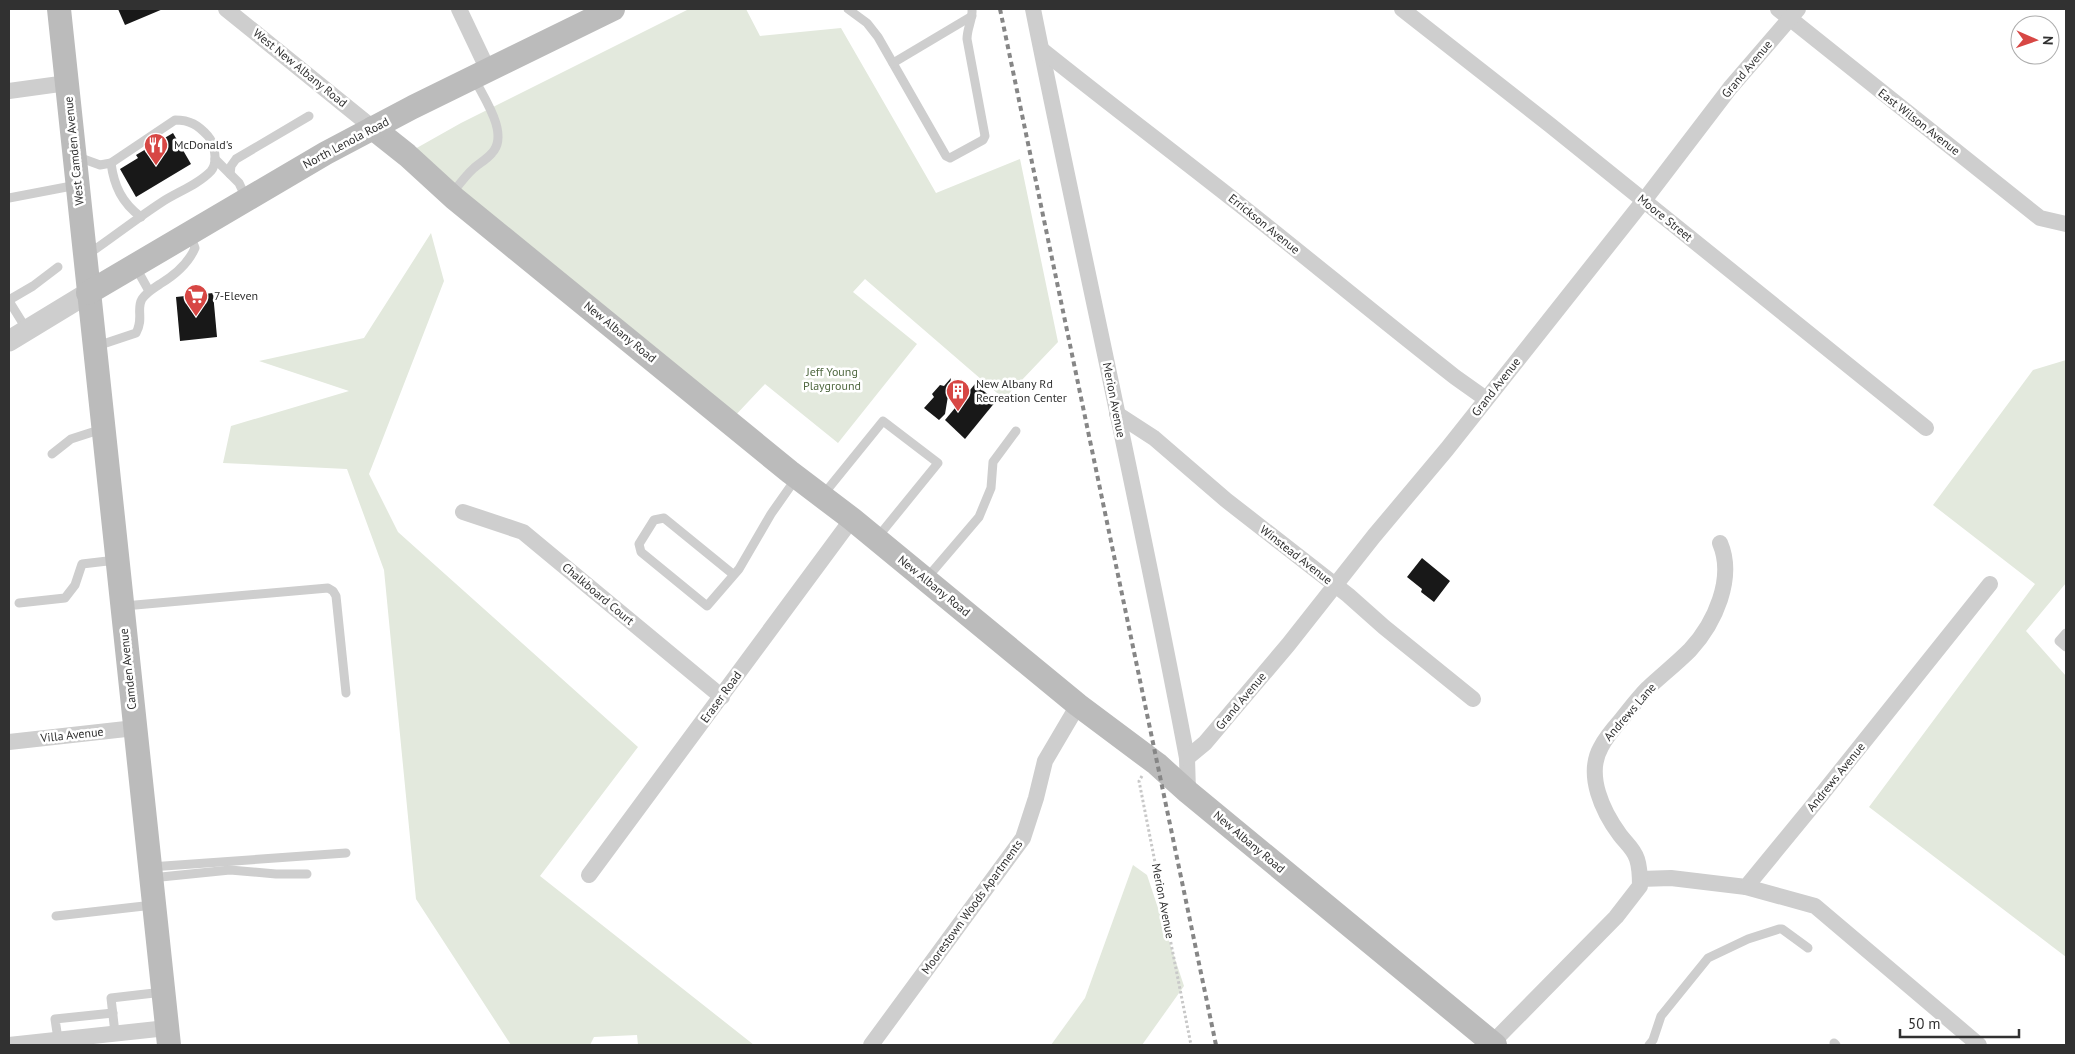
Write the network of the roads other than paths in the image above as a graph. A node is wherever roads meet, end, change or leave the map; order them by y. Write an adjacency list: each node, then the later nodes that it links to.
1 (59, 9): 13 (main road, West Camden Avenue)
2 (226, 9): 16 (street, West New Albany Road)
3 (459, 9): 12 (street)
4 (613, 9): 12 (main road, North Lenola Road)
5 (848, 9): 11 (lane)
6 (1033, 9): 10 (street, Merion Avenue)
7 (1402, 9): 25 (street, Moore Street)
8 (972, 12): 11 (lane); 11 (lane)
9 (1789, 12): 25 (street, Grand Avenue); 27 (street, East Wilson Avenue)
10 (1042, 50): 38 (street, Errickson Avenue); 39 (street, Merion Avenue)
11 (893, 63)
12 (481, 74): 16 (main road, North Lenola Road); 22 (lane)
13 (67, 83): 14 (street); 17 (main road, West Camden Avenue)
14 (9, 91)
15 (309, 116): 20 (lane)
16 (374, 128): 22 (main road, New Albany Road); 24 (main road, North Lenola Road)
17 (74, 153): 19 (lane); 21 (main road, West Camden Avenue)
18 (215, 159): 19 (lane); 20 (lane); 26 (lane)
19 (111, 163): 26 (lane)
20 (230, 174): 24 (lane)
21 (77, 185): 23 (lane); 29 (main road, West Camden Avenue)
22 (450, 195): 44 (main road, New Albany Road)
23 (9, 198)
24 (247, 200): 28 (main road, North Lenola Road)
25 (1643, 200): 38 (street, Grand Avenue); 40 (street, Moore Street)
26 (140, 217): 29 (lane)
27 (2066, 224)
28 (190, 234): 30 (main road, North Lenola Road); 32 (lane)
29 (84, 257): 33 (main road, West Camden Avenue)
30 (135, 266): 32 (lane); 33 (main road, North Lenola Road)
31 (58, 267): 34 (lane)
32 (149, 291): 37 (lane)
33 (88, 294): 35 (street); 37 (main road, Camden Avenue)
34 (9, 300): 35 (lane)
35 (27, 330): 36 (street)
36 (9, 341)
37 (94, 348): 41 (main road, Camden Avenue)
38 (1486, 399): 54 (street, Grand Avenue)
39 (1117, 414): 54 (street, Winstead Avenue); 65 (street, Merion Avenue)
40 (1926, 428)
41 (102, 429): 43 (lane); 50 (main road, Camden Avenue)
42 (1016, 431): 52 (lane)
43 (52, 454)
44 (797, 477): 45 (main road, New Albany Road); 51 (lane)
45 (822, 496): 47 (main road, New Albany Road); 48 (lane)
46 (463, 512): 60 (street, Chalkboard Court)
47 (852, 519): 48 (main road, New Albany Road); 60 (street, Eraser Road)
48 (876, 539): 52 (main road, New Albany Road)
49 (1720, 542): 71 (street, Andrews Lane)
50 (116, 560): 55 (lane); 56 (main road, Camden Avenue)
51 (734, 575): 51 (lane)
52 (926, 579): 62 (main road, New Albany Road)
53 (1990, 584): 72 (street, Andrews Avenue)
54 (1336, 586): 61 (street, Winstead Avenue); 65 (street, Grand Avenue)
55 (19, 603)
56 (122, 607): 59 (lane); 63 (main road, Camden Avenue)
57 (2066, 633): 58 (lane)
58 (2066, 647)
59 (346, 693)
60 (722, 697): 70 (street, Eraser Road)
61 (1473, 699)
62 (1078, 705): 66 (main road, New Albany Road); 83 (street, Moorestown Woods Apartments)
63 (135, 728): 64 (street, Villa Avenue); 68 (main road, Camden Avenue)
64 (9, 742)
65 (1187, 758): 66 (street, Merion Avenue)
66 (1188, 792): 81 (main road, New Albany Road)
67 (346, 852): 68 (lane)
68 (150, 872): 69 (lane); 73 (main road, Camden Avenue)
69 (307, 874)
70 (589, 875)
71 (1640, 879): 72 (street); 81 (street)
72 (1746, 887): 85 (street)
73 (154, 905): 74 (lane); 76 (main road, Camden Avenue)
74 (56, 916)
75 (1808, 948): 84 (lane)
76 (163, 992): 77 (lane); 79 (main road, Camden Avenue)
77 (113, 1013): 78 (lane); 80 (lane)
78 (116, 1033): 79 (street); 80 (street)
79 (168, 1036)
80 (58, 1039): 82 (street)
81 (1493, 1044)
82 (9, 1045)
83 (871, 1045)
84 (1649, 1045)
85 (1979, 1045)

